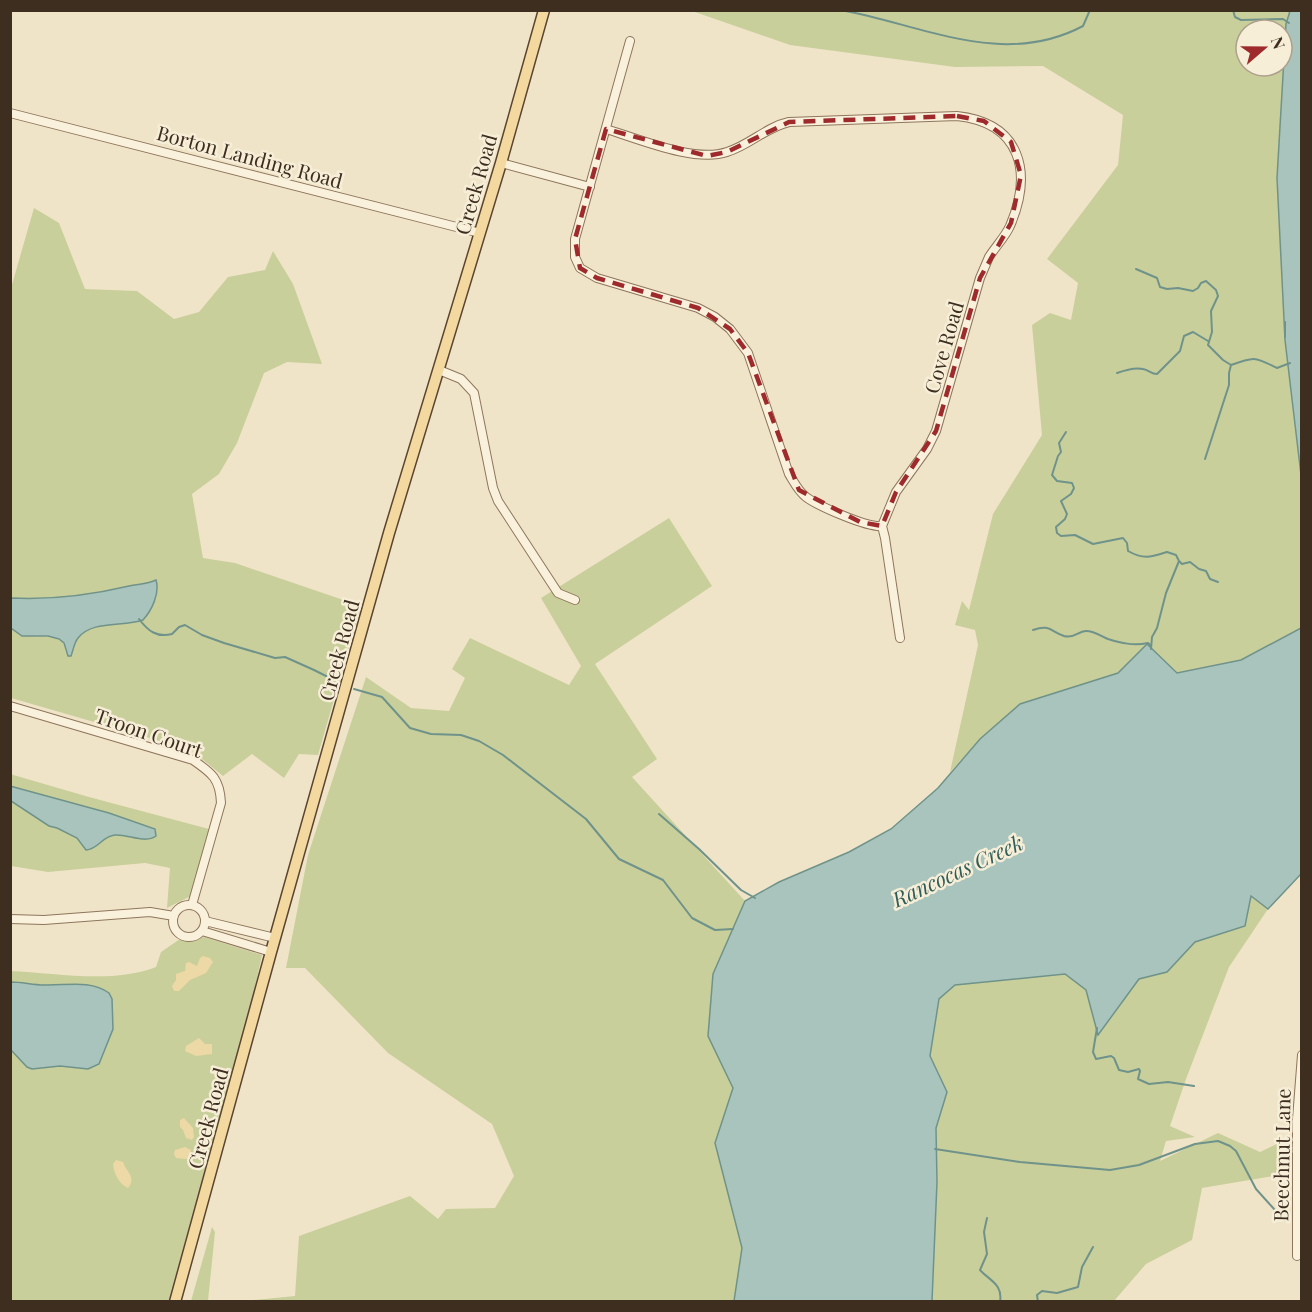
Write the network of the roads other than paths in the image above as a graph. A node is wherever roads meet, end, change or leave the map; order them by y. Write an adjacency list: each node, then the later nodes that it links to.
1 (544, 10): 5 (main road, Creek Road)
2 (630, 41): 4 (street)
3 (10, 113): 7 (street, Borton Landing Road)
4 (606, 129): 6 (street); 9 (street, Cove Road)
5 (501, 163): 6 (street); 7 (main road, Creek Road)
6 (590, 187): 9 (street)
7 (480, 233): 8 (main road, Creek Road)
8 (439, 370): 10 (street); 18 (main road, Creek Road)
9 (882, 526): 11 (street)
10 (575, 600)
11 (900, 638)
12 (10, 706): 13 (street, Troon Court)
13 (192, 905): 14 (street); 16 (street)
14 (174, 916): 15 (street); 17 (street)
15 (10, 919)
16 (205, 921): 17 (street); 18 (street)
17 (202, 931): 19 (street)
18 (275, 939): 19 (main road, Creek Road)
19 (271, 952): 22 (main road, Creek Road)
20 (1302, 1055): 21 (street, Beechnut Lane)
21 (1297, 1256)
22 (175, 1302)

